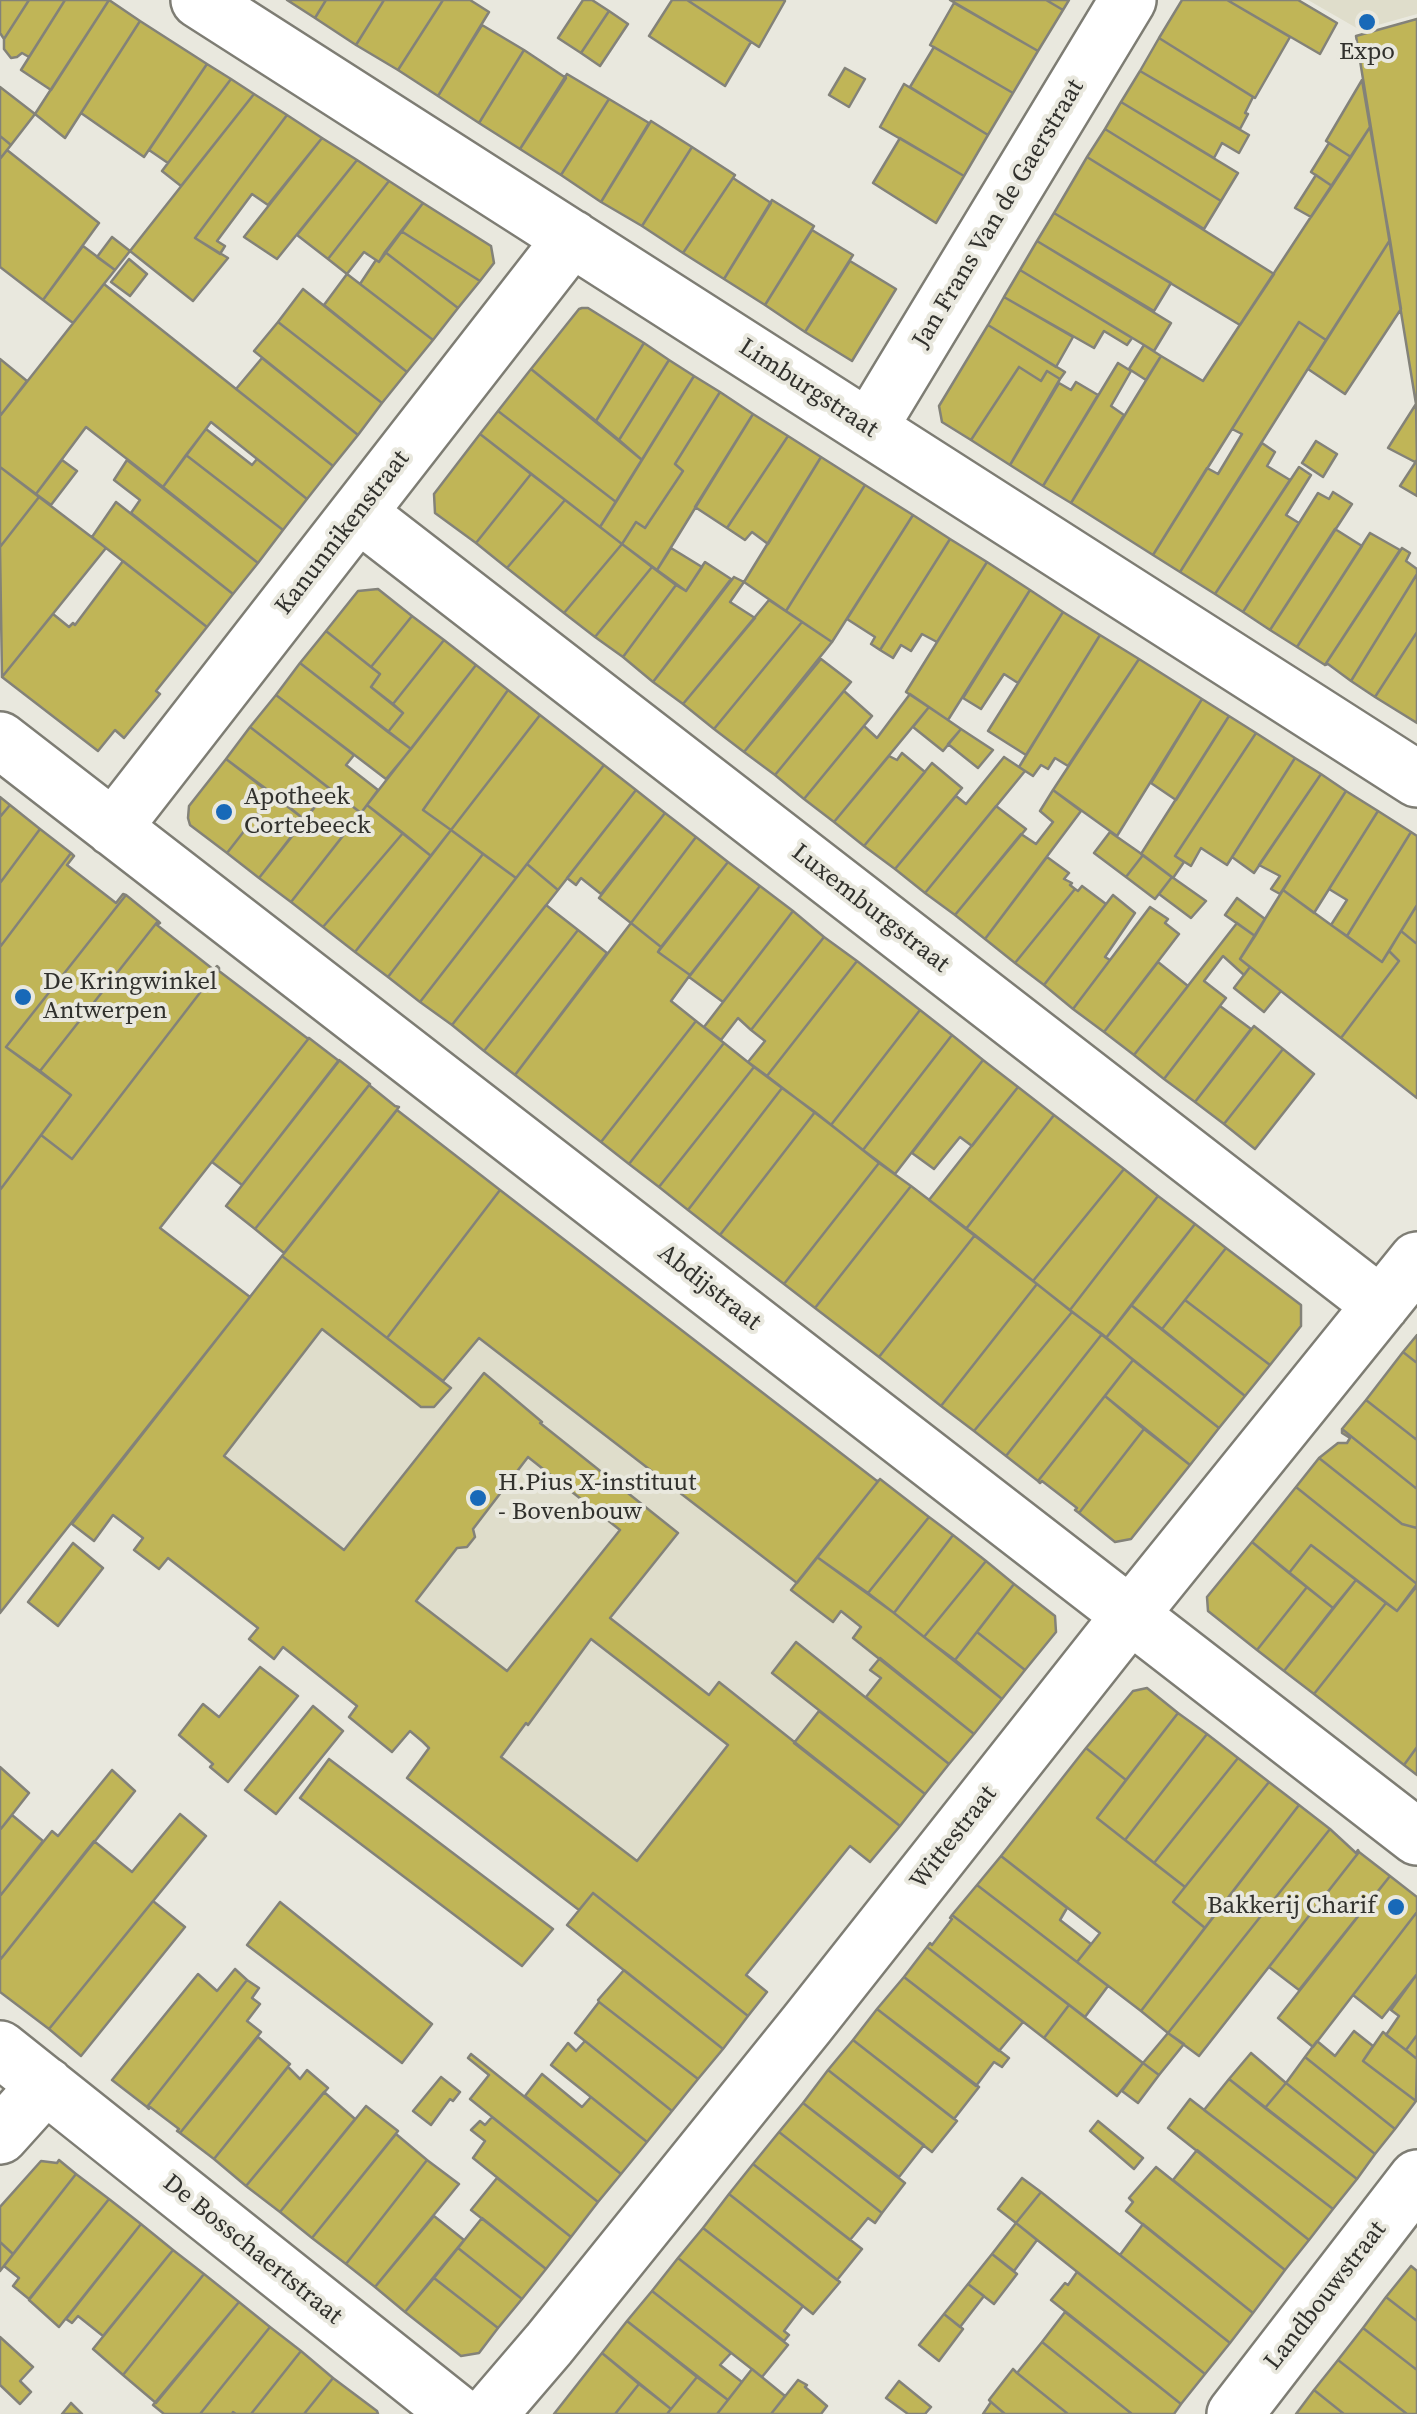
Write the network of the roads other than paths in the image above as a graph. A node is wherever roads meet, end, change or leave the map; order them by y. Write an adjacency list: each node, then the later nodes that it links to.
1 (199, 0): 3 (street, Limburgstraat)
2 (1128, 0): 4 (street, Jan Frans Van de Gaerstraat)
3 (572, 238): 4 (street, Limburgstraat); 5 (street, Kanunnikenstraat)
4 (869, 428): 7 (street, Limburgstraat)
5 (358, 513): 8 (street, Kanunnikenstraat); 10 (street, Luxemburgstraat)
6 (0, 740): 8 (street, Abdijstraat)
7 (1417, 780)
8 (113, 828): 11 (street, Abdijstraat)
9 (1417, 1260): 10 (street, Wittestraat)
10 (1381, 1305): 11 (street, Wittestraat)
11 (1131, 1614): 12 (street, Abdijstraat); 18 (street, Wittestraat)
12 (1417, 1837)
13 (0, 2049): 14 (street, De Bosschaertstraat)
14 (46, 2085): 15 (street); 17 (street, De Bosschaertstraat)
15 (0, 2136)
16 (1417, 2178): 19 (street, Landbouwstraat)
17 (458, 2414)
18 (489, 2414)
19 (1234, 2414)

